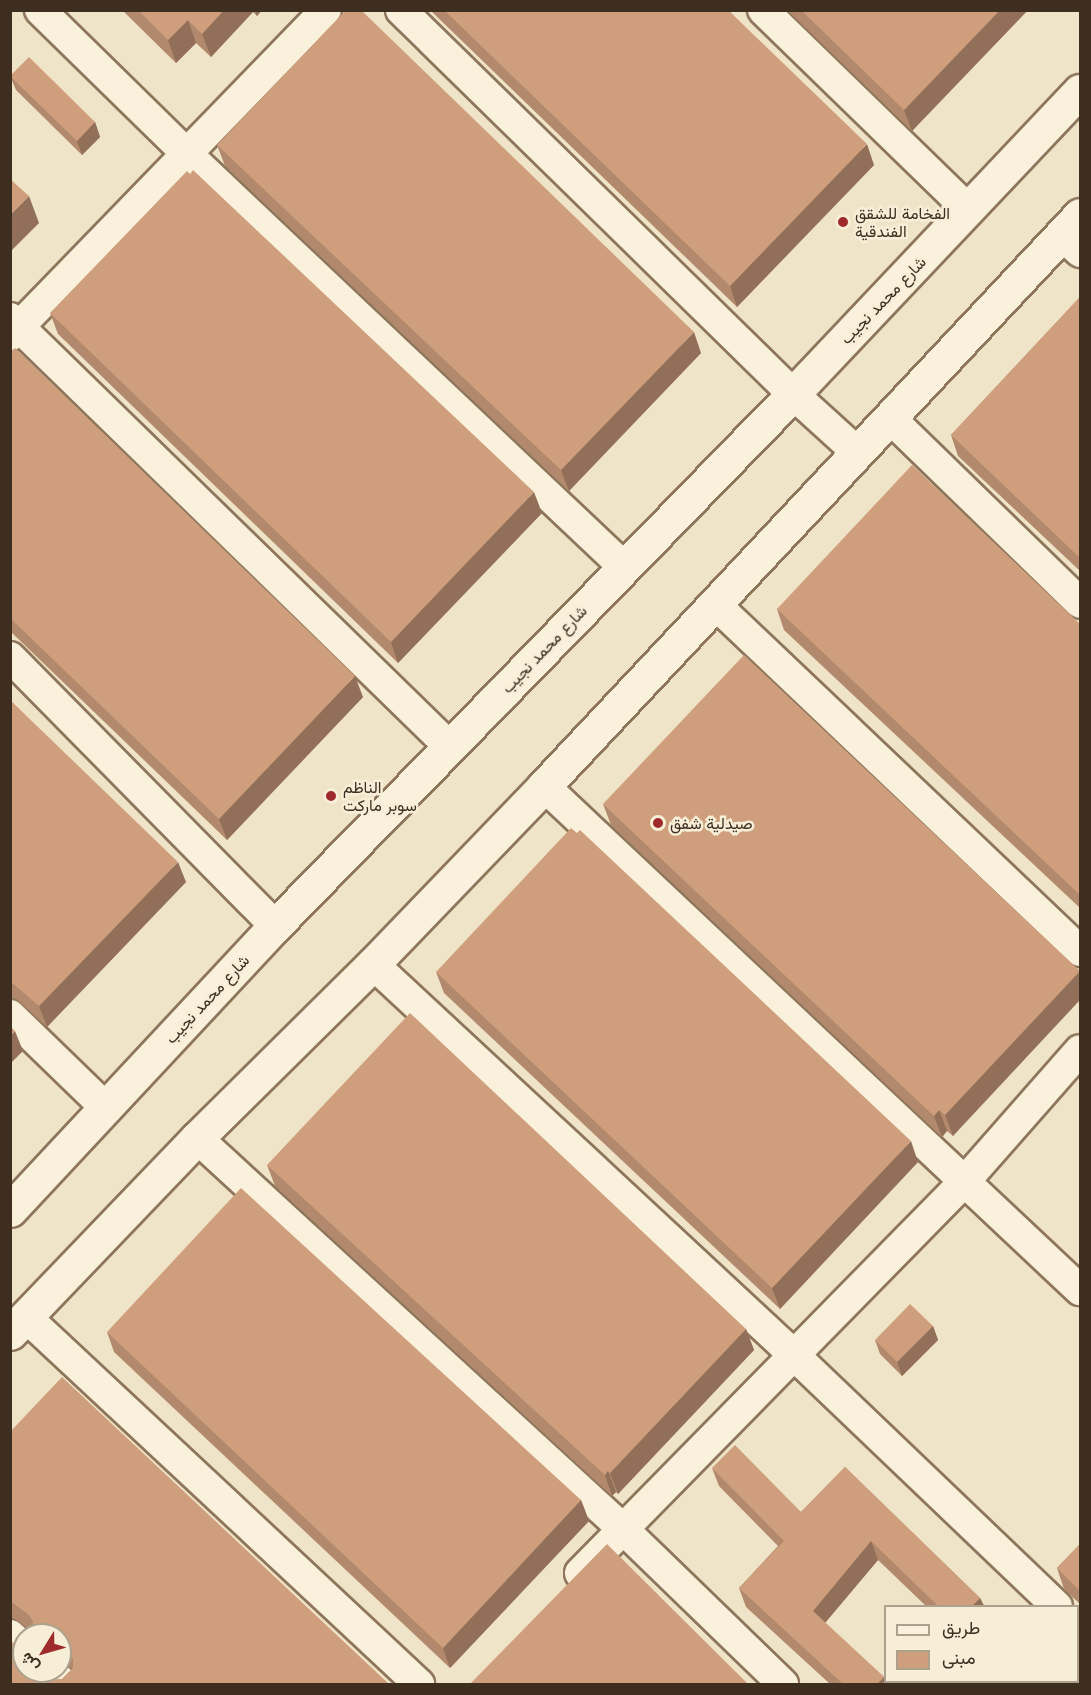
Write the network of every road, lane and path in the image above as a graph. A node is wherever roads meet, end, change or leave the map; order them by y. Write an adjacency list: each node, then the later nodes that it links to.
1 (40, 10): 6 (street)
2 (326, 10): 6 (street)
3 (402, 10): 10 (street)
4 (763, 10): 7 (street)
5 (1080, 91): 7 (main road, شارع محمد نجيب)
6 (187, 154): 9 (street); 13 (street)
7 (969, 210): 10 (main road, شارع محمد نجيب)
8 (1074, 234): 11 (main road)
9 (14, 327): 17 (street)
10 (793, 394): 12 (street); 13 (main road, شارع محمد نجيب)
11 (890, 418): 12 (main road); 14 (street)
12 (857, 452): 15 (main road)
13 (624, 567): 17 (main road, شارع محمد نجيب)
14 (1080, 603)
15 (715, 604): 18 (main road); 20 (street)
16 (10, 657): 19 (street)
17 (449, 746): 19 (main road, شارع محمد نجيب)
18 (544, 786): 21 (main road); 26 (street)
19 (275, 926): 24 (main road, شارع محمد نجيب)
20 (1080, 951)
21 (373, 964): 25 (main road); 30 (street)
22 (10, 1015): 24 (street)
23 (1080, 1050): 26 (street)
24 (106, 1108): 27 (main road, شارع محمد نجيب)
25 (197, 1138): 29 (main road); 31 (street)
26 (965, 1180): 28 (street); 30 (street)
27 (10, 1210)
28 (1080, 1290)
29 (18, 1325): 34 (street)
30 (793, 1354): 31 (street); 33 (street)
31 (623, 1529): 32 (street); 35 (street)
32 (559, 1594)
33 (1056, 1605)
34 (419, 1684)
35 (783, 1684)

